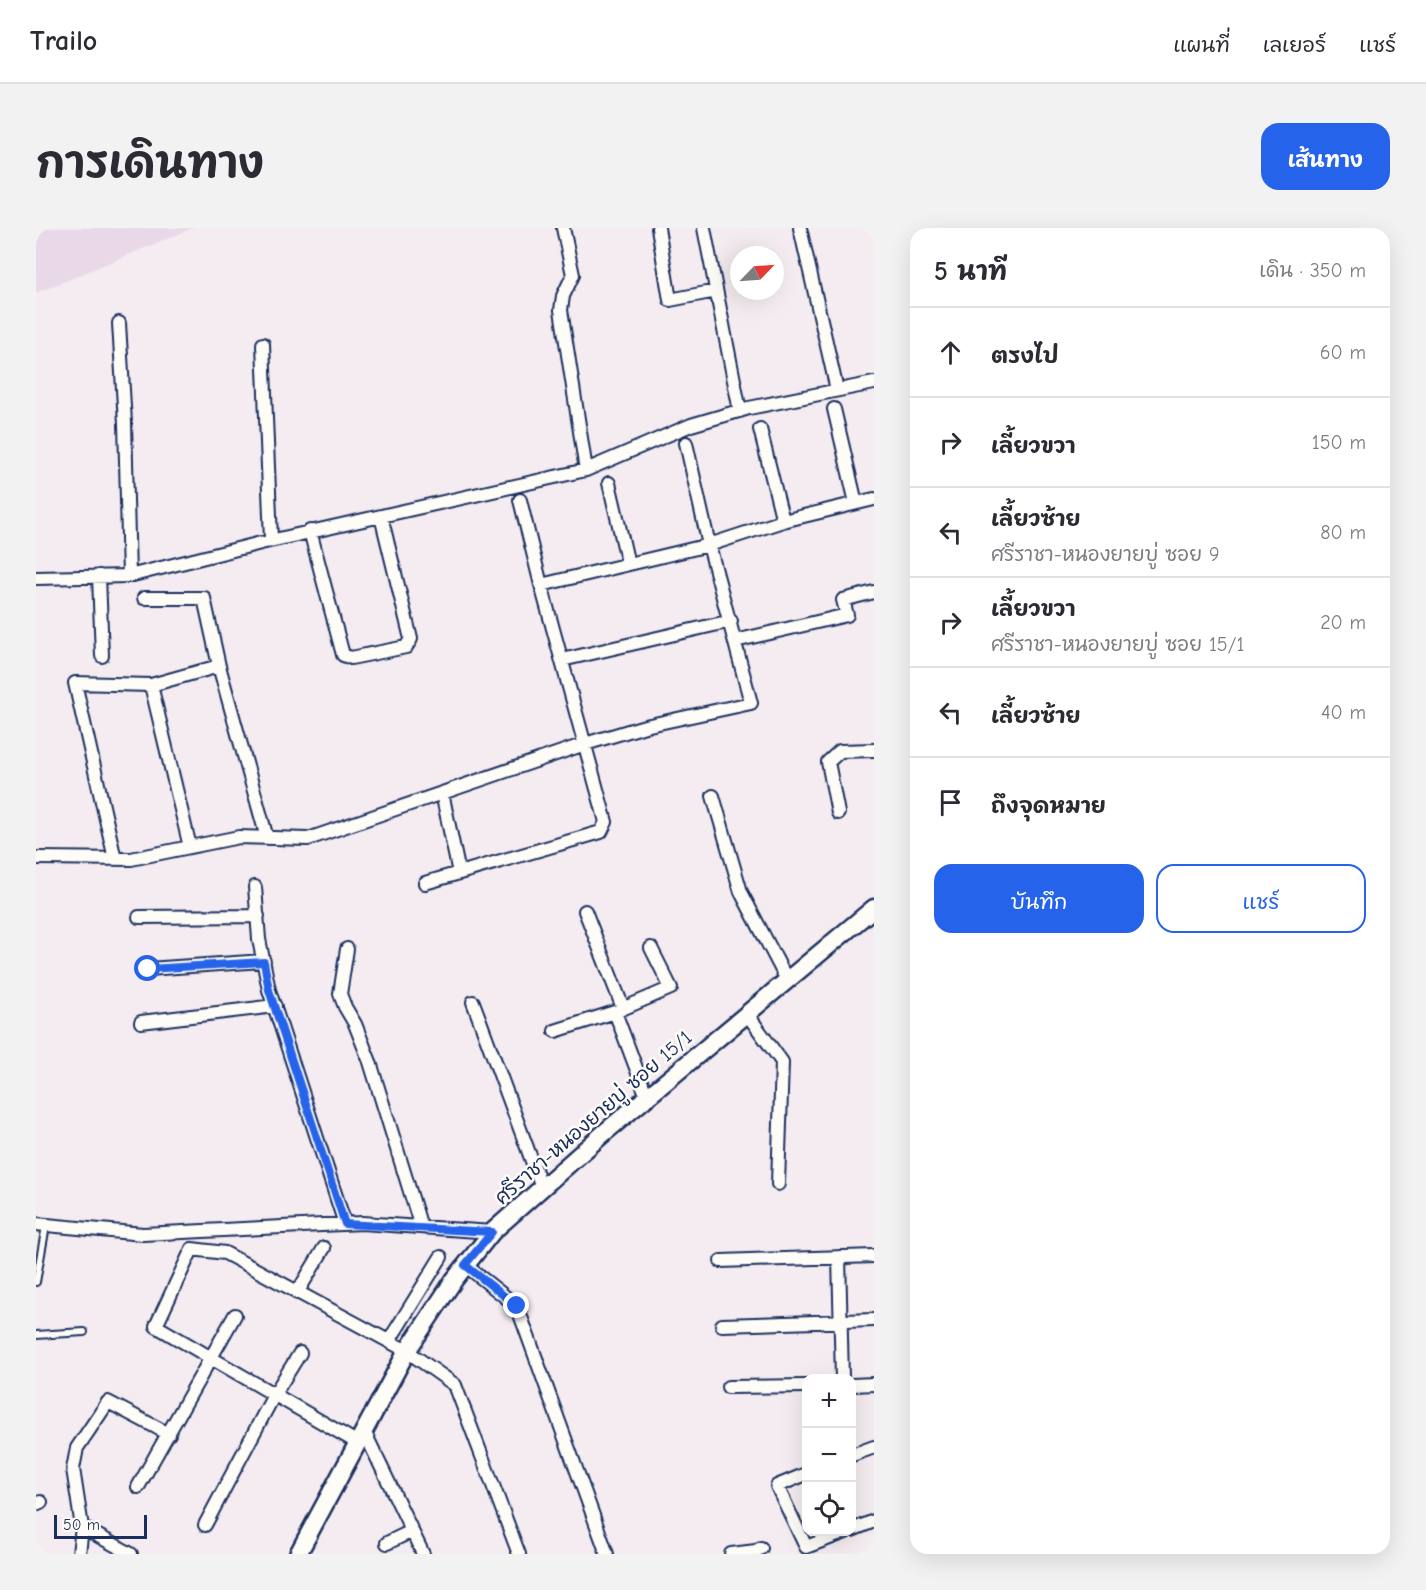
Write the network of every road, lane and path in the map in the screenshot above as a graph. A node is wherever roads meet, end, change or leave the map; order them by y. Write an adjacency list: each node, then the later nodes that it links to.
1 (563, 228): 14 (street)
2 (657, 228): 5 (street)
3 (704, 228): 5 (street)
4 (800, 228): 9 (street)
5 (716, 291): 11 (street)
6 (119, 323): 26 (street)
7 (263, 344): 22 (street)
8 (874, 383): 9 (street)
9 (837, 390): 11 (street)
10 (834, 409): 18 (street)
11 (740, 411): 14 (street)
12 (760, 429): 20 (street)
13 (686, 443): 23 (street)
14 (586, 470): 19 (street)
15 (609, 483): 24 (street)
16 (874, 499): 18 (street)
17 (520, 500): 28 (street)
18 (856, 503): 20 (street)
19 (381, 516): 21 (street); 21 (street)
20 (783, 521): 23 (street)
21 (310, 531): 22 (street)
22 (271, 540): 26 (street)
23 (710, 545): 24 (street); 31 (street)
24 (628, 564): 28 (street)
25 (99, 576): 26 (street); 27 (street); 33 (street)
26 (129, 576)
27 (36, 578)
28 (541, 585): 34 (street)
29 (874, 592): 32 (street)
30 (144, 598): 35 (street)
31 (730, 621): 32 (street); 34 (street)
32 (735, 641): 37 (street)
33 (102, 656)
34 (562, 660): 37 (street)
35 (219, 666): 36 (street); 42 (street)
36 (151, 685): 43 (street); 45 (street)
37 (585, 744): 39 (street); 46 (street)
38 (874, 750): 41 (street)
39 (442, 793): 42 (street); 46 (street)
40 (713, 796): 57 (street)
41 (838, 813)
42 (267, 838): 43 (street)
43 (190, 847): 45 (street)
44 (38, 858): 45 (street)
45 (115, 859)
46 (459, 873): 47 (street)
47 (425, 883)
48 (255, 887): 51 (street)
49 (874, 908): 57 (street, ศรีราชา-หนองยายบู่ ซอย 15/1)
50 (585, 911): 60 (street)
51 (258, 916): 52 (street); 55 (street)
52 (139, 917)
53 (651, 948): 60 (street)
54 (347, 949): 69 (street)
55 (264, 962): 56 (street); 59 (street)
56 (148, 969)
57 (787, 980): 61 (street, ศรีราชา-หนองยายบู่ ซอย 15/1)
58 (473, 1002): 66 (street)
59 (275, 1006): 62 (street); 67 (street)
60 (619, 1010): 63 (street); 64 (street)
61 (747, 1014): 64 (street, ศรีราชา-หนองยายบู่ ซอย 15/1); 65 (street)
62 (141, 1022)
63 (555, 1031)
64 (647, 1096): 66 (street, ศรีราชา-หนองยายบู่ ซอย 15/1)
65 (778, 1184)
66 (542, 1188): 70 (street, ศรีราชา-หนองยายบู่ ซอย 15/1)
67 (345, 1224): 68 (street); 69 (street)
68 (41, 1225): 77 (lane)
69 (420, 1227): 70 (street)
70 (492, 1232): 76 (street, ศรีราชา-หนองยายบู่ ซอย 15/1)
71 (324, 1248): 78 (street)
72 (874, 1256): 74 (street)
73 (441, 1257): 85 (street)
74 (839, 1257): 75 (street); 81 (street)
75 (722, 1261)
76 (465, 1265): 86 (street, ศรีราชา-หนองยายบู่ ซอย 15/1); 114 (street)
77 (36, 1282)
78 (297, 1293): 85 (street); 88 (street)
79 (235, 1315): 88 (street)
80 (874, 1320): 81 (street)
81 (841, 1322): 82 (street); 89 (street)
82 (722, 1325)
83 (84, 1332): 84 (lane)
84 (36, 1335)
85 (389, 1341): 86 (street)
86 (407, 1351): 96 (street, ศรีราชา-หนองยายบู่ ซอย 15/1); 113 (street)
87 (300, 1353): 94 (street)
88 (212, 1358): 94 (street); 95 (street)
89 (842, 1374)
90 (874, 1384): 91 (street)
91 (856, 1385)
92 (802, 1386): 93 (street)
93 (728, 1387)
94 (274, 1395): 96 (street); 102 (street)
95 (169, 1434): 100 (street); 103 (street)
96 (361, 1437): 105 (street); 111 (street, ศรีราชา-หนองยายบู่ ซอย 15/1)
97 (874, 1447): 98 (street)
98 (856, 1454)
99 (802, 1476): 106 (street)
100 (138, 1487)
101 (874, 1521): 104 (street)
102 (205, 1525)
103 (82, 1527): 109 (street); 110 (street)
104 (856, 1528)
105 (412, 1531): 107 (street); 112 (street)
106 (835, 1536)
107 (387, 1543)
108 (761, 1548): 115 (street)
109 (79, 1554)
110 (131, 1554)
111 (298, 1554)
112 (423, 1554)
113 (519, 1554)
114 (607, 1554)
115 (731, 1554)

